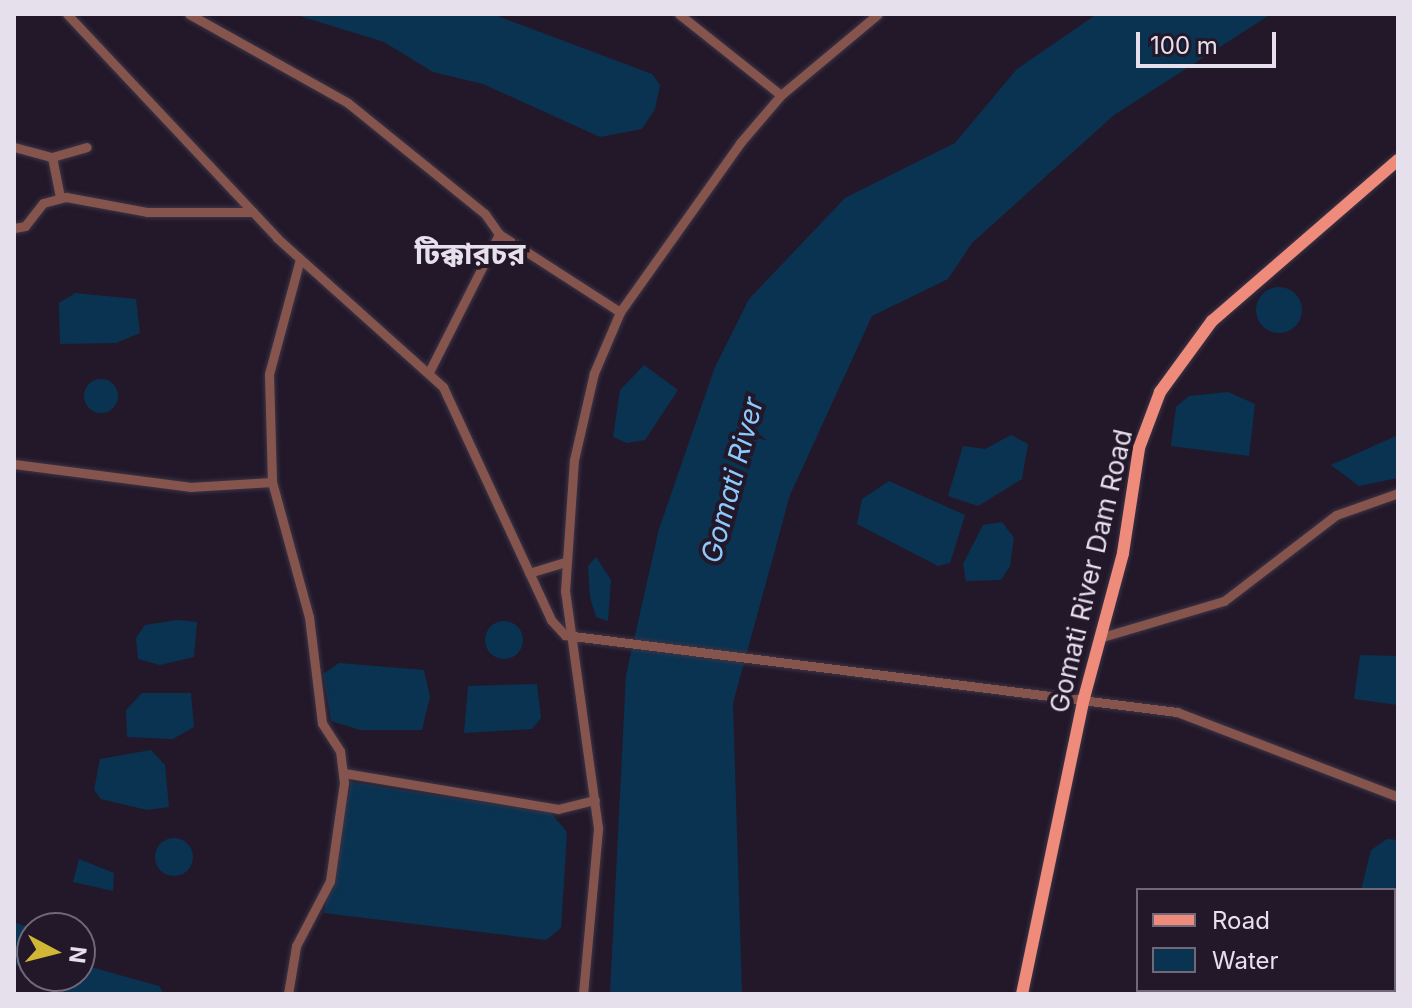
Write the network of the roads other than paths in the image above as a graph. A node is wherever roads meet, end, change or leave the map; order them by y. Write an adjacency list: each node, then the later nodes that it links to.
1 (67, 14): 11 (street)
2 (189, 14): 13 (street)
3 (679, 14): 5 (street)
4 (878, 14): 5 (street)
5 (781, 95): 15 (street)
6 (14, 147): 8 (street)
7 (87, 147): 8 (street)
8 (52, 157): 10 (street)
9 (1398, 160): 23 (main road, Gomati River Dam Road)
10 (60, 197): 11 (street); 12 (street)
11 (253, 212): 14 (street)
12 (14, 228)
13 (499, 234): 15 (street); 16 (street)
14 (300, 259): 16 (street); 18 (street)
15 (620, 312): 20 (street)
16 (429, 372): 21 (street)
17 (14, 464): 18 (street)
18 (272, 482): 25 (street)
19 (1398, 493): 23 (street)
20 (566, 562): 21 (street); 22 (street)
21 (529, 573): 22 (street)
22 (572, 638): 24 (street); 27 (street)
23 (1099, 638): 24 (main road, Gomati River Dam Road)
24 (1084, 698): 26 (street); 30 (main road, Gomati River Dam Road)
25 (344, 773): 27 (street); 28 (street)
26 (1398, 797)
27 (595, 800): 29 (street)
28 (288, 994)
29 (583, 994)
30 (1022, 994)

